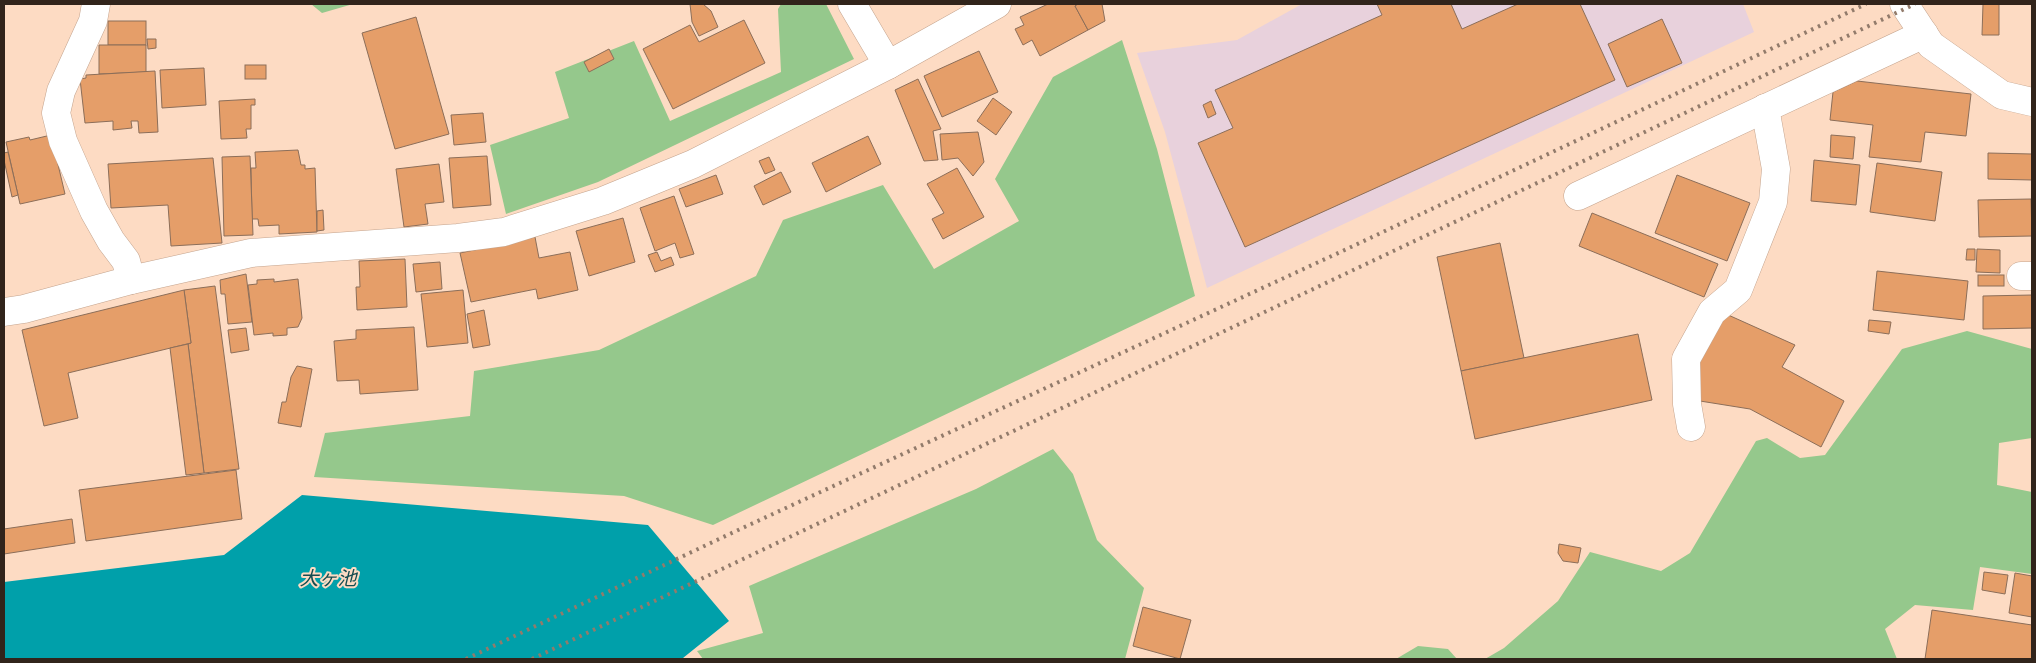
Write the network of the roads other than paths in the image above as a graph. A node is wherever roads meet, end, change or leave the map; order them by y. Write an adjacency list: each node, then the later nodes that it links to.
1 (96, 4): 10 (street)
2 (852, 4): 6 (street)
3 (997, 4): 6 (street)
4 (1904, 4): 5 (street)
5 (1924, 34): 7 (street); 8 (street)
6 (888, 65): 10 (street)
7 (2032, 102)
8 (1765, 108): 9 (street); 12 (street)
9 (1578, 196)
10 (131, 280): 11 (street)
11 (4, 312)
12 (1691, 427)

